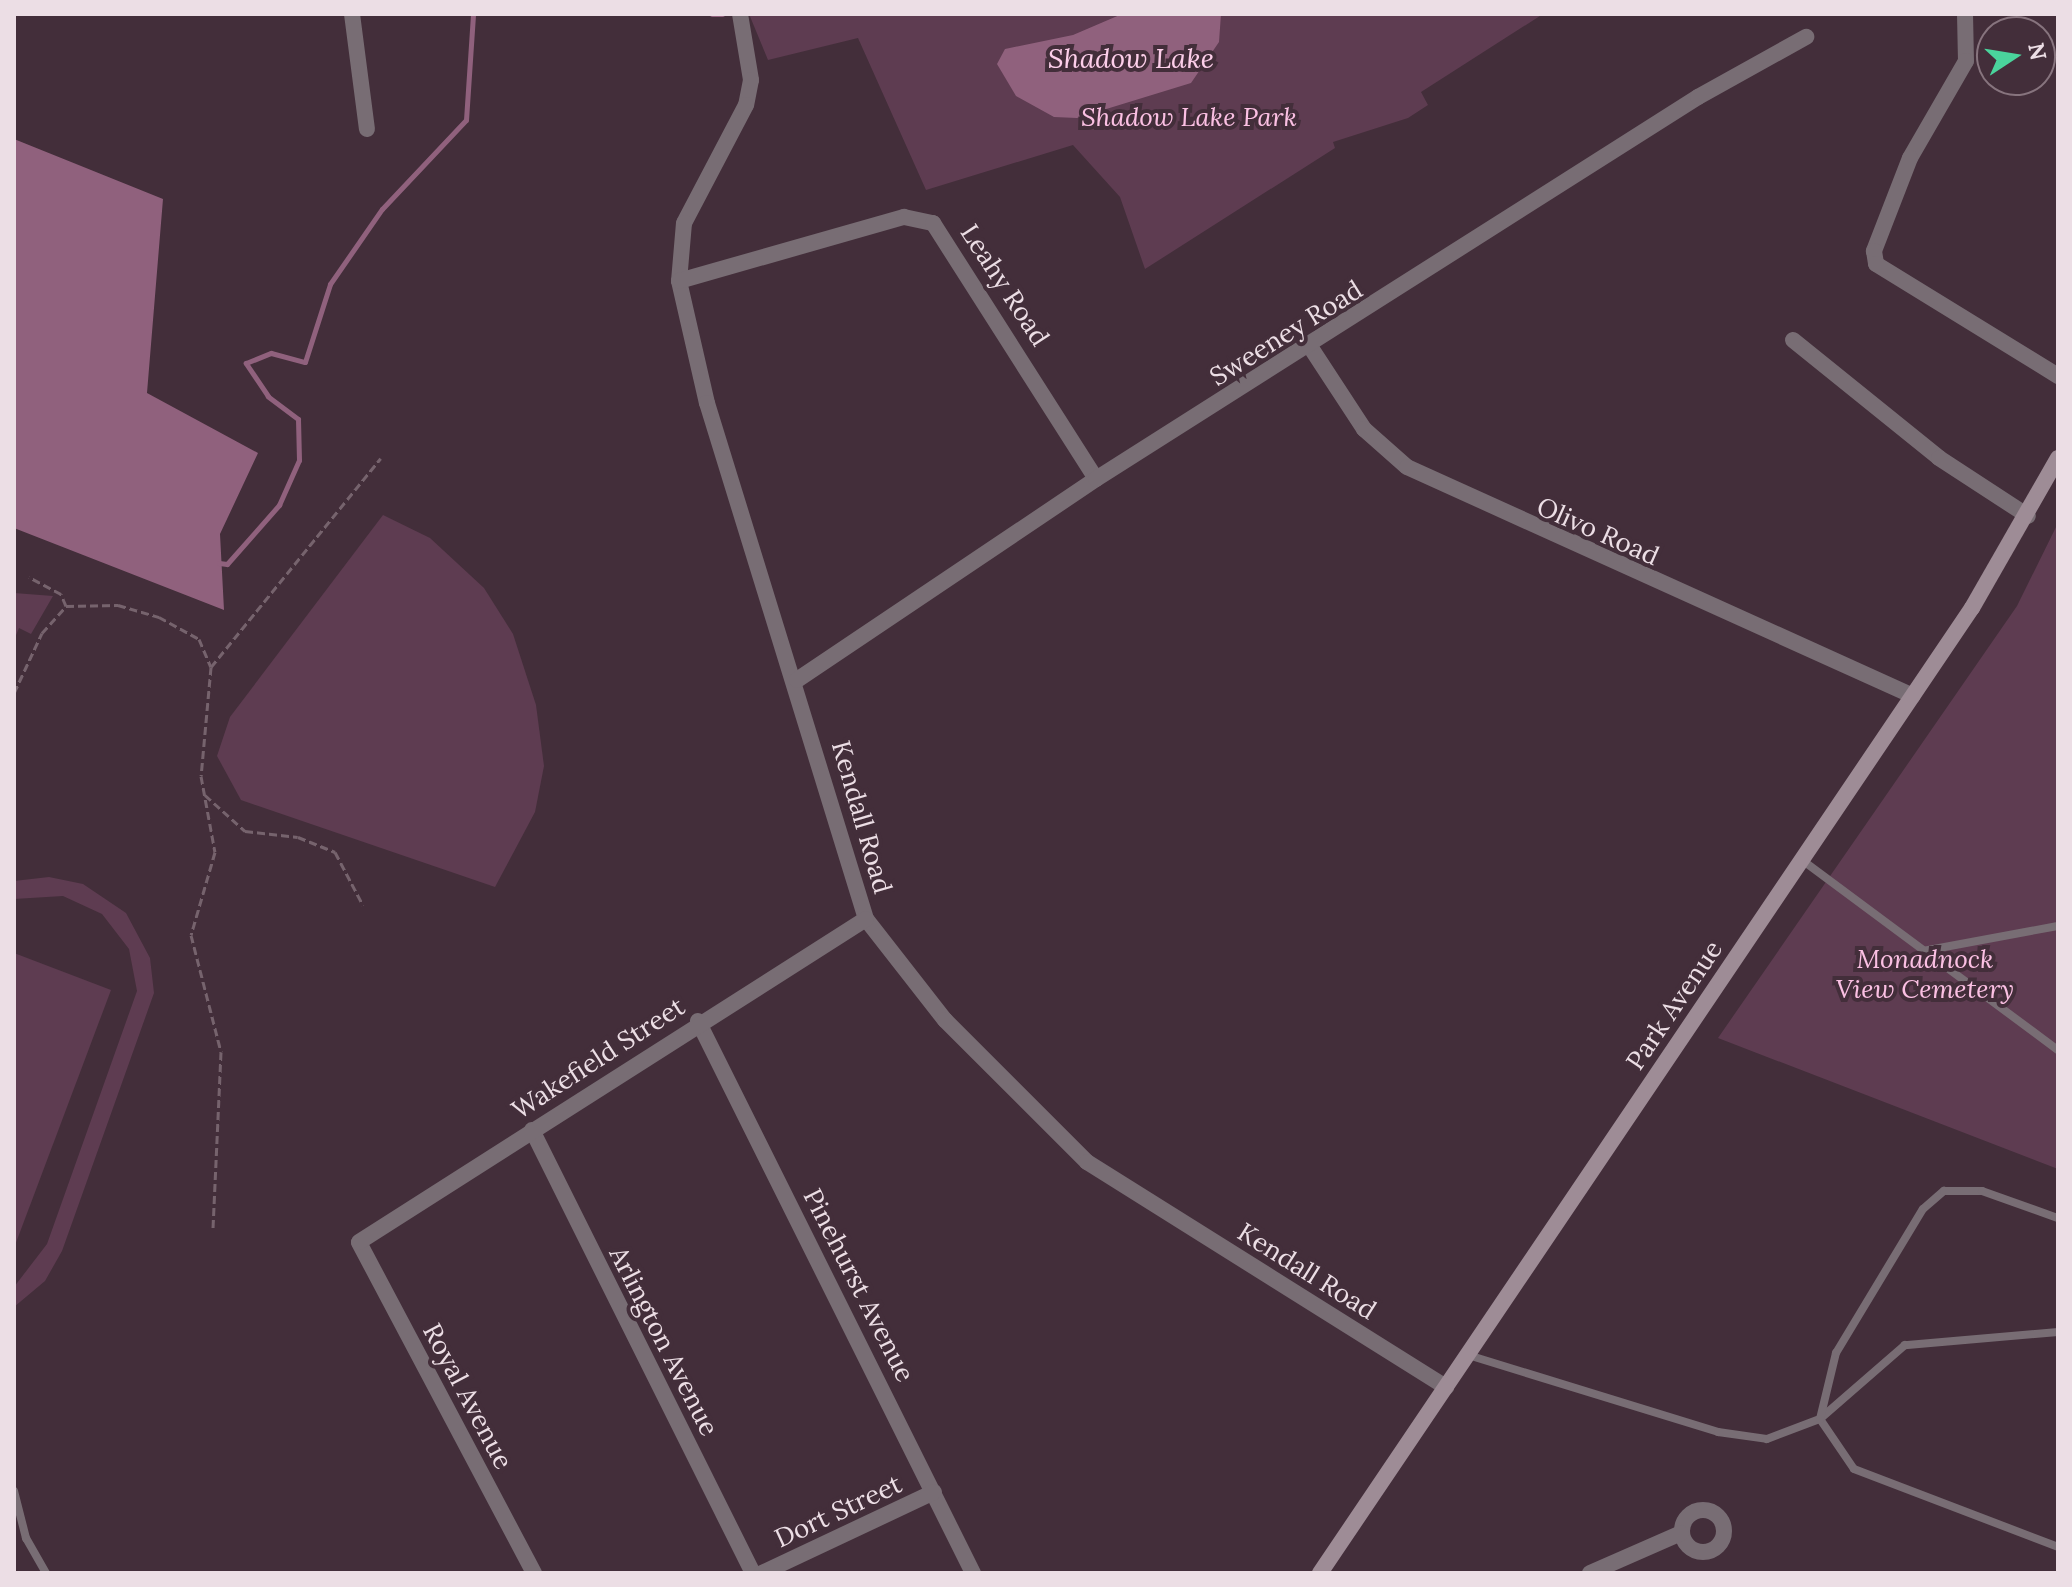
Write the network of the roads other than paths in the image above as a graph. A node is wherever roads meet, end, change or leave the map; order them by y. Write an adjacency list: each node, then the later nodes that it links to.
1 (352, 14): 5 (street)
2 (740, 14): 6 (street, Kendall Road)
3 (1965, 14): 9 (street)
4 (1806, 37): 8 (street, Sweeney Road)
5 (367, 129)
6 (679, 281): 11 (street, Leahy Road); 13 (street, Kendall Road)
7 (1793, 340): 12 (street)
8 (1311, 348): 11 (street, Sweeney Road); 14 (street, Olivo Road)
9 (2058, 376)
10 (2058, 458): 12 (street, Park Avenue)
11 (1096, 479): 13 (street, Sweeney Road)
12 (2028, 516): 14 (street, Park Avenue)
13 (797, 680): 16 (street, Kendall Road)
14 (1913, 696): 15 (street, Park Avenue)
15 (1802, 860): 18 (lane); 25 (street, Park Avenue)
16 (866, 919): 19 (street, Wakefield Street); 26 (street, Kendall Road)
17 (2058, 926): 18 (lane)
18 (1923, 951): 20 (lane)
19 (698, 1021): 21 (street, Wakefield Street); 29 (street, Pinehurst Avenue)
20 (2058, 1050)
21 (532, 1130): 23 (street, Wakefield Street); 34 (street, Arlington Avenue)
22 (2058, 1218): 27 (lane)
23 (359, 1242): 33 (street, Royal Avenue)
24 (2058, 1332): 27 (lane)
25 (1467, 1354): 26 (street, Park Avenue); 27 (lane)
26 (1446, 1387): 37 (street, Park Avenue)
27 (1820, 1419): 31 (lane)
28 (14, 1491): 32 (lane)
29 (934, 1492): 35 (street, Dort Street); 36 (street, Pinehurst Avenue)
30 (1681, 1533): 38 (street)
31 (2058, 1547)
32 (46, 1573)
33 (534, 1573)
34 (753, 1573)
35 (762, 1573)
36 (973, 1573)
37 (1320, 1573)
38 (1590, 1573)

